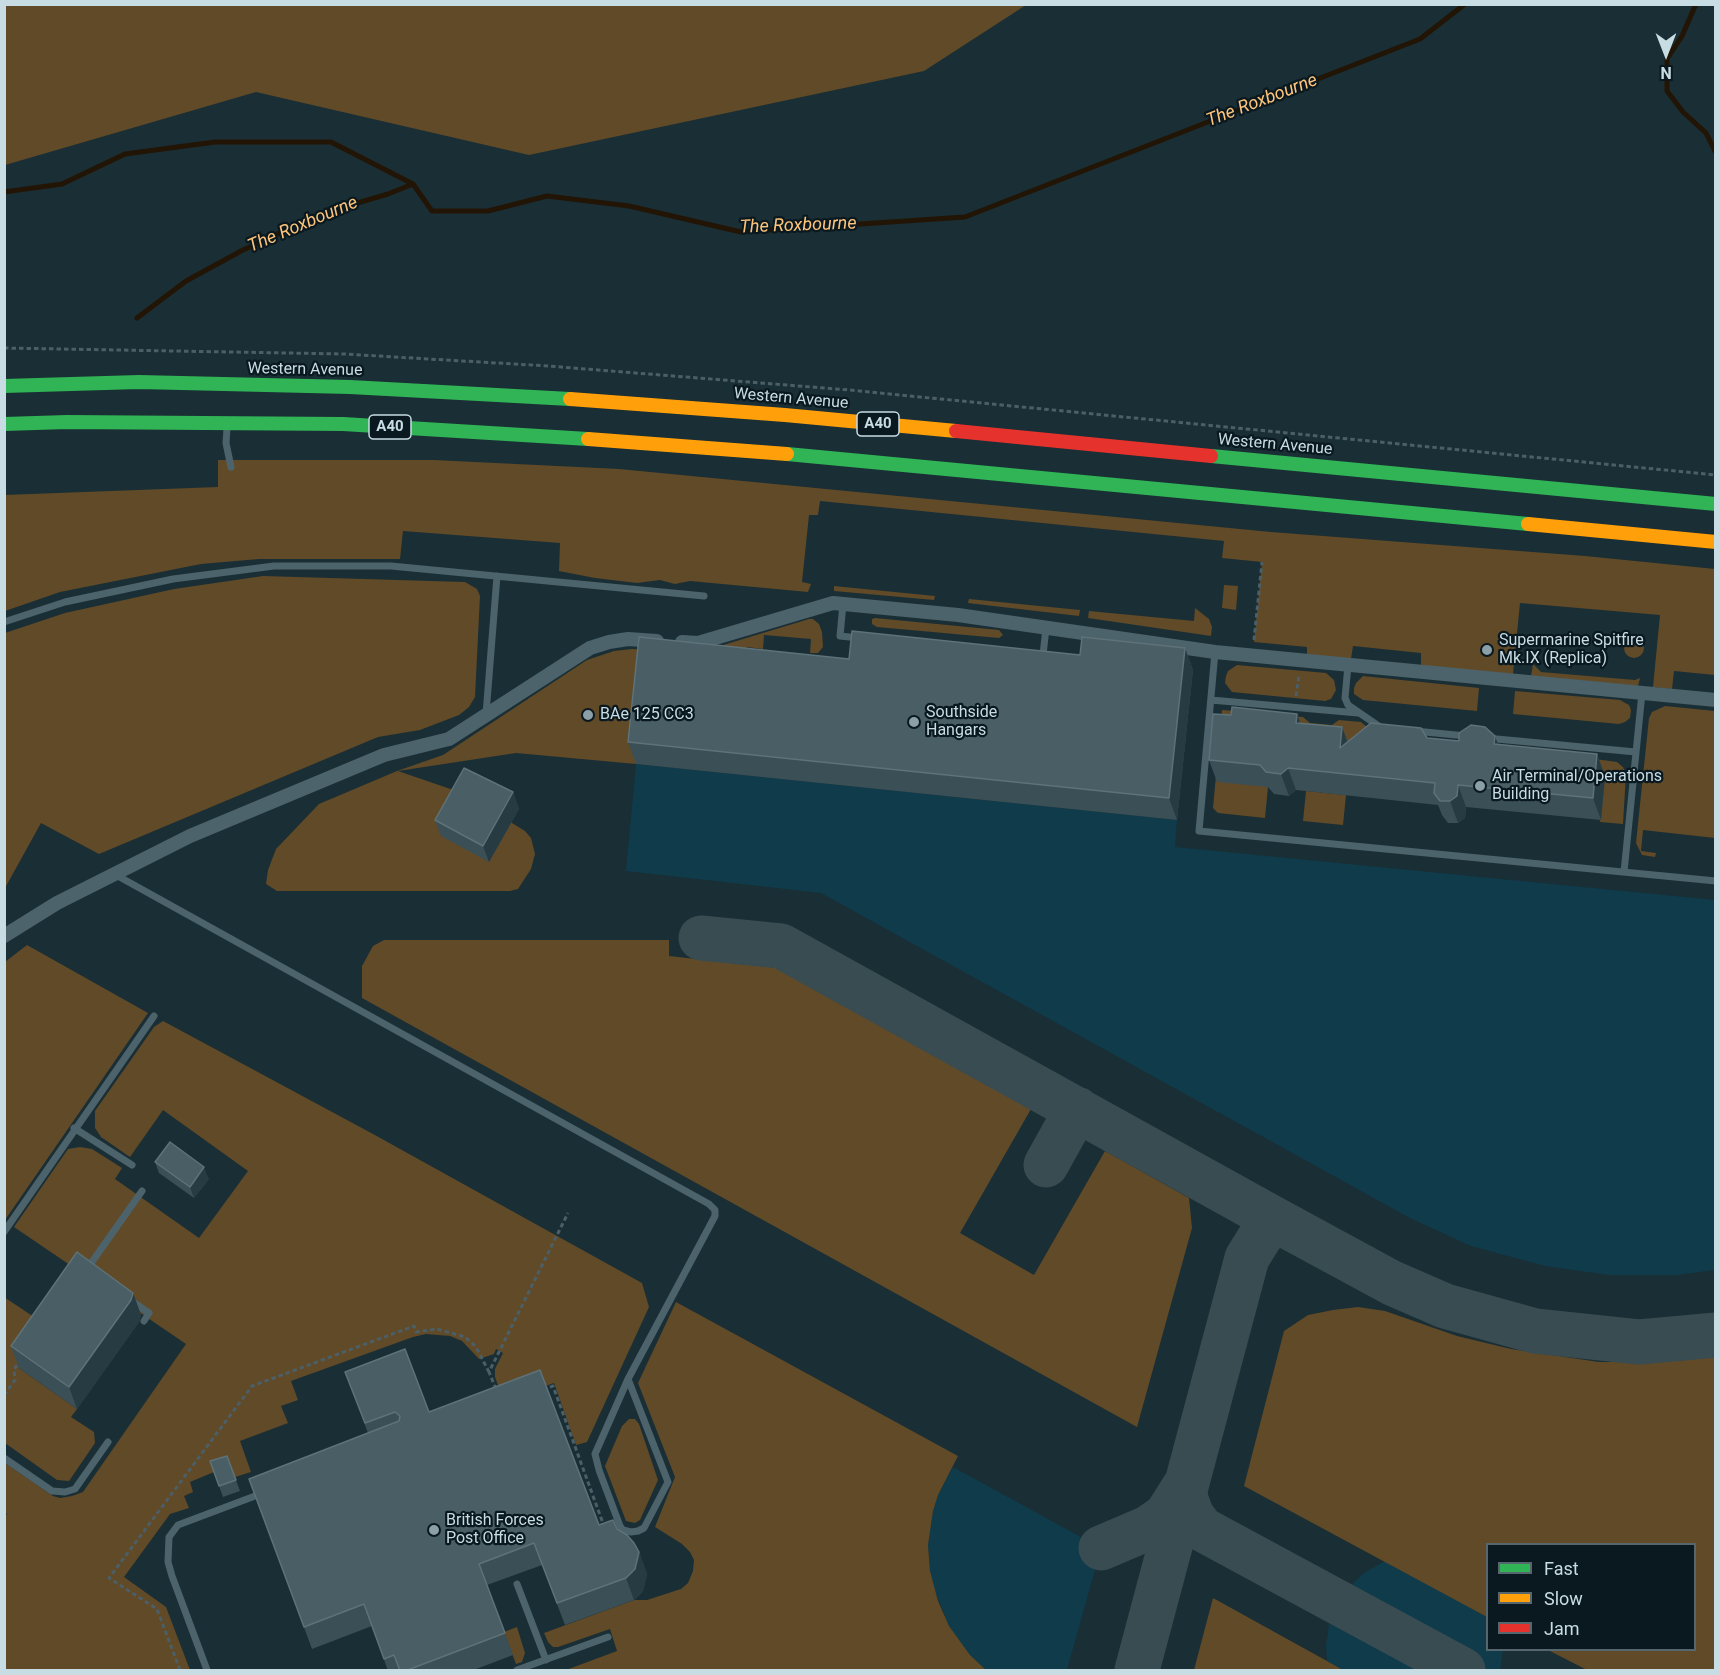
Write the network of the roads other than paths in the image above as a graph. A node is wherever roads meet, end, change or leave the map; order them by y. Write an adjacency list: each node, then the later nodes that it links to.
1 (4, 385): 5 (highway, Western Avenue / A40)
2 (227, 423): 3 (highway, A40); 4 (lane); 6 (highway, A40)
3 (4, 424)
4 (231, 466)
5 (1716, 504)
6 (1716, 542)
7 (497, 576): 8 (lane); 10 (lane); 20 (lane)
8 (704, 596)
9 (843, 604): 11 (street); 12 (lane); 20 (street)
10 (4, 622)
11 (1046, 628): 13 (street); 14 (lane)
12 (862, 638)
13 (1215, 652): 15 (street); 17 (lane)
14 (1032, 654)
15 (1348, 665): 16 (street); 19 (lane)
16 (1642, 693): 18 (street); 23 (lane)
17 (1211, 700): 19 (lane); 24 (lane)
18 (1716, 700)
19 (1359, 714): 21 (lane)
20 (486, 716): 25 (street)
21 (1393, 729)
22 (1405, 730): 23 (lane)
23 (1636, 752): 24 (lane)
24 (1624, 872): 26 (lane)
25 (114, 874): 27 (street); 36 (lane)
26 (1716, 881)
27 (4, 936)
28 (154, 1016): 29 (lane)
29 (74, 1128): 30 (lane); 32 (lane)
30 (132, 1165)
31 (142, 1191): 33 (lane)
32 (4, 1232)
33 (96, 1275)
34 (123, 1294): 35 (lane)
35 (144, 1321)
36 (628, 1379): 36 (lane)
37 (108, 1442): 38 (lane)
38 (4, 1458)
39 (274, 1488): 43 (lane)
40 (517, 1584): 42 (lane)
41 (608, 1637): 42 (lane)
42 (546, 1660): 44 (lane)
43 (207, 1671)
44 (518, 1671)

